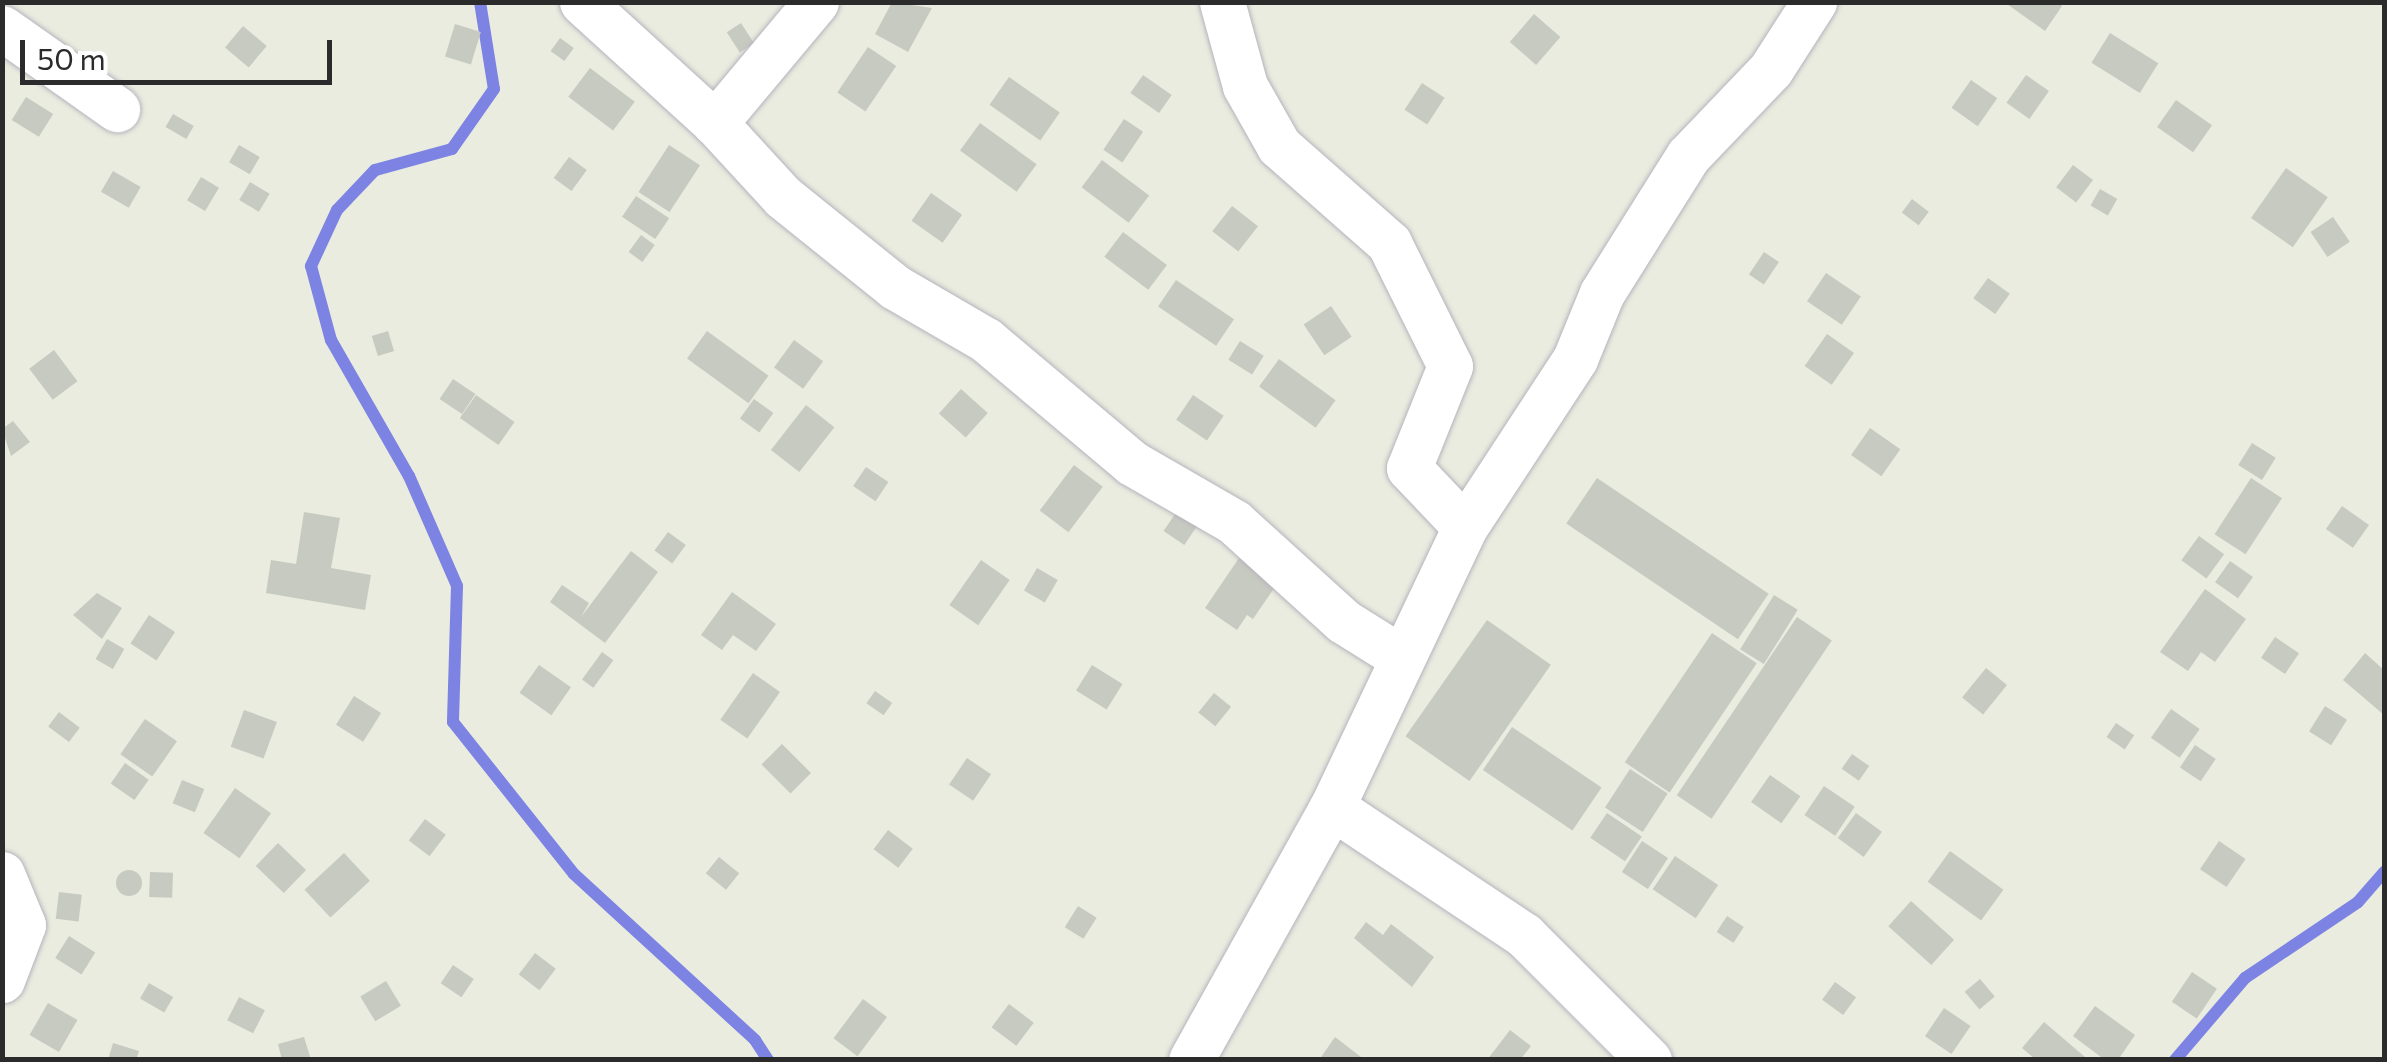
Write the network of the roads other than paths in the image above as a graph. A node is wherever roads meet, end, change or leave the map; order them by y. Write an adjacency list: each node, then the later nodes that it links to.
1 (582, 2): 7 (street)
2 (816, 2): 7 (street)
3 (1222, 2): 8 (street)
4 (1814, 2): 8 (street)
5 (2, 28): 6 (street)
6 (117, 109)
7 (715, 122): 9 (street)
8 (1465, 528): 9 (street)
9 (1399, 656): 10 (street)
10 (1332, 807): 13 (street); 14 (street)
11 (2, 874): 12 (street)
12 (2, 980)
13 (1191, 1060)
14 (1649, 1060)

